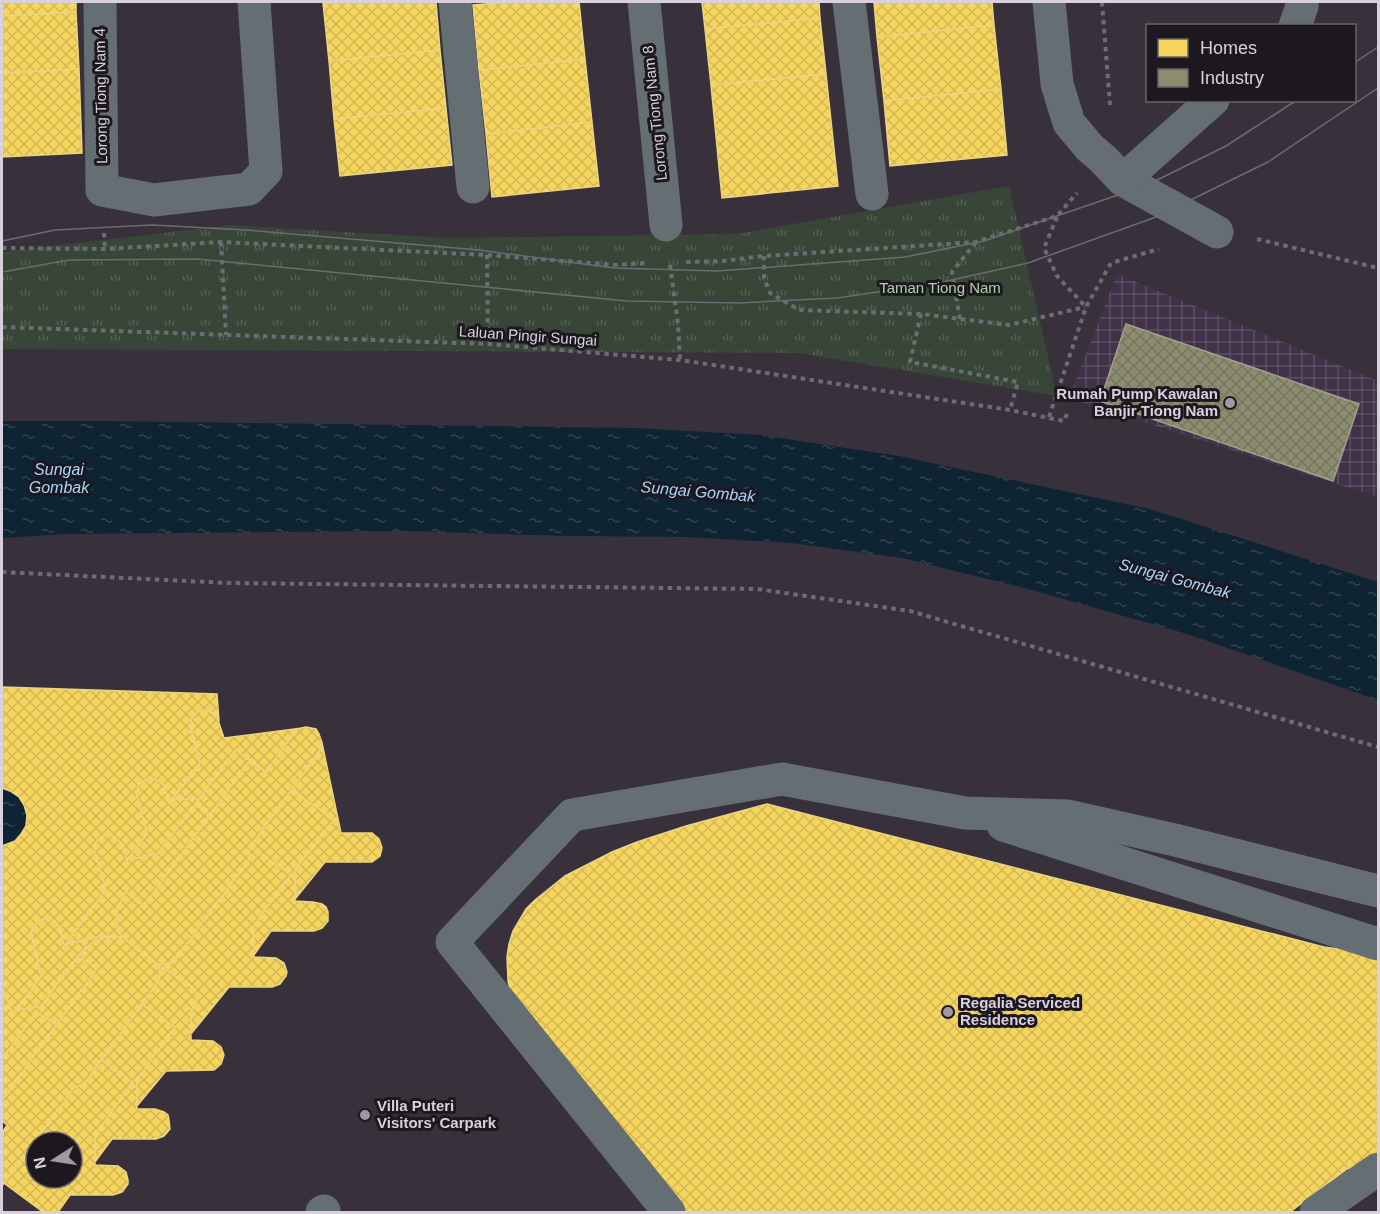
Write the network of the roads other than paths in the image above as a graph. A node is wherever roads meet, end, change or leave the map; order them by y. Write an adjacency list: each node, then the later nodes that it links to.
1 (100, 2): 2 (street, Lorong Tiong Nam 4)
2 (254, 2)
3 (455, 2): 11 (street)
4 (644, 2): 13 (street, Lorong Tiong Nam 8)
5 (849, 2): 12 (street)
6 (1049, 2): 10 (street)
7 (1302, 2): 8 (street)
8 (1296, 24)
9 (1211, 102): 10 (street)
10 (1123, 180): 14 (street)
11 (473, 187)
12 (872, 194)
13 (666, 225)
14 (1217, 231)
15 (965, 813): 16 (street); 17 (street); 19 (street)
16 (1378, 891)
17 (1378, 944)
18 (1378, 1169): 20 (street)
19 (669, 1212)
20 (1316, 1212)

